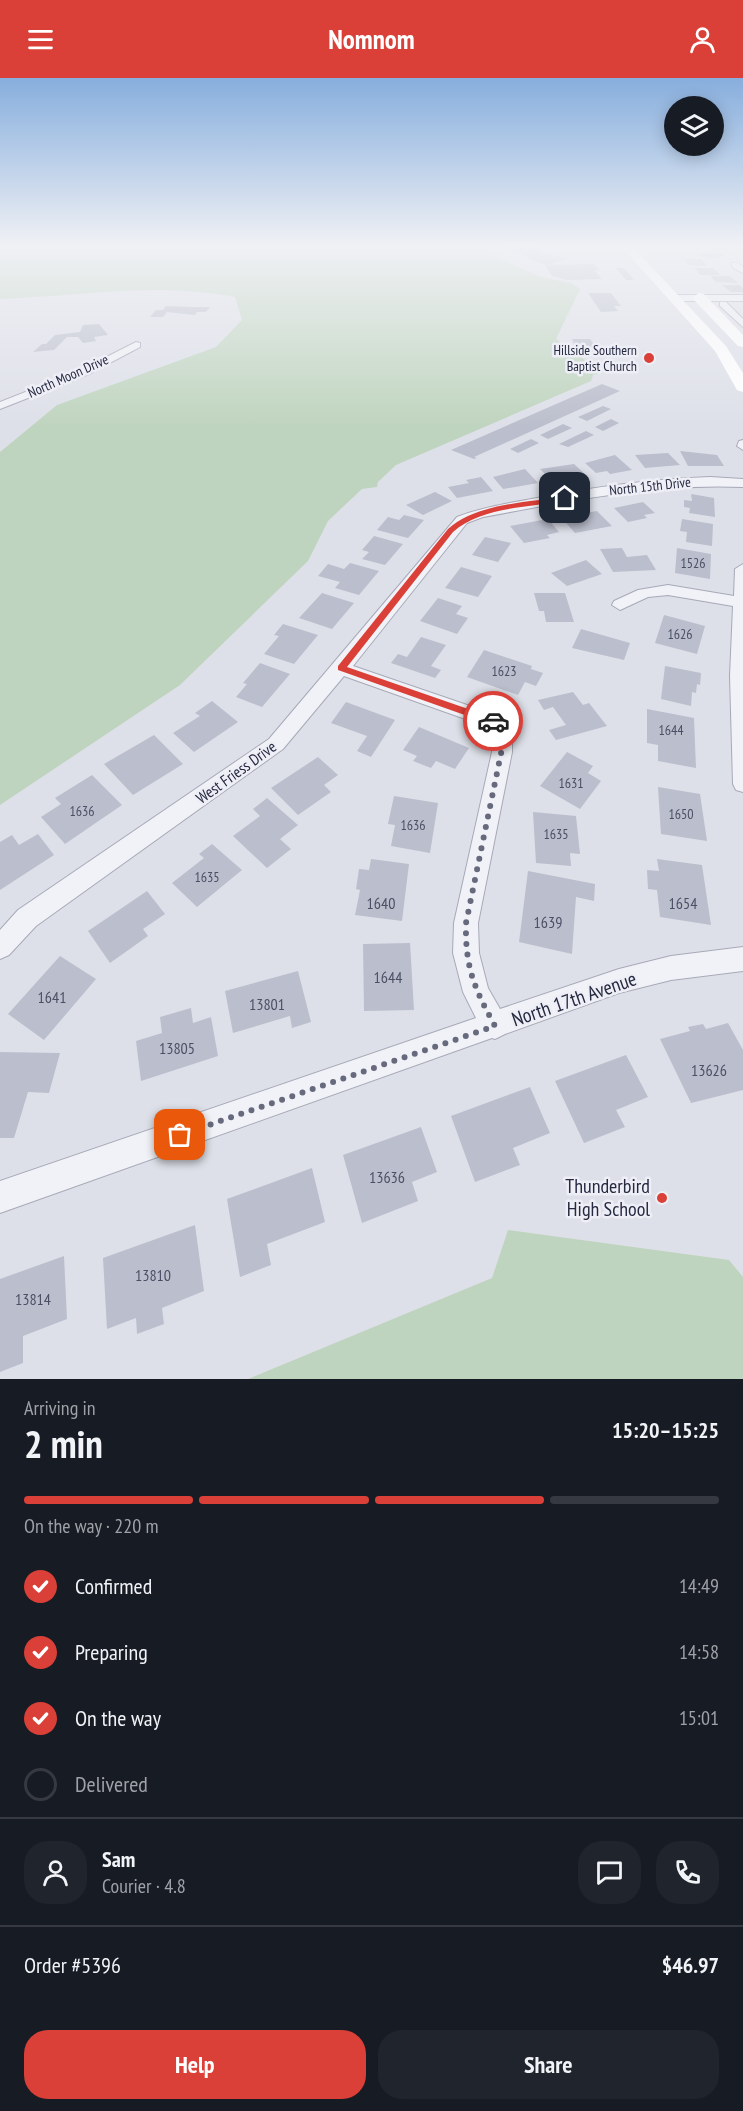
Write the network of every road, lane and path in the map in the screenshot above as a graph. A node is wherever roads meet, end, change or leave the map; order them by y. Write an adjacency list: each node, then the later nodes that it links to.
1 (682, 306): 7 (main road)
2 (713, 306): 3 (main road)
3 (720, 310): 4 (street); 5 (main road)
4 (743, 324)
5 (743, 343)
6 (136, 345): 8 (street, North Moon Drive)
7 (743, 387)
8 (0, 406)
9 (743, 483): 10 (street, North 15th Drive)
10 (455, 526): 14 (street, West Friess Drive)
11 (743, 569): 12 (street)
12 (742, 602): 13 (street); 15 (street)
13 (620, 605)
14 (341, 668): 16 (street, West Friess Drive); 18 (street)
15 (743, 784)
16 (0, 947)
17 (743, 959): 18 (street, North 17th Avenue)
18 (495, 1026): 19 (street, North 17th Avenue)
19 (0, 1197)

